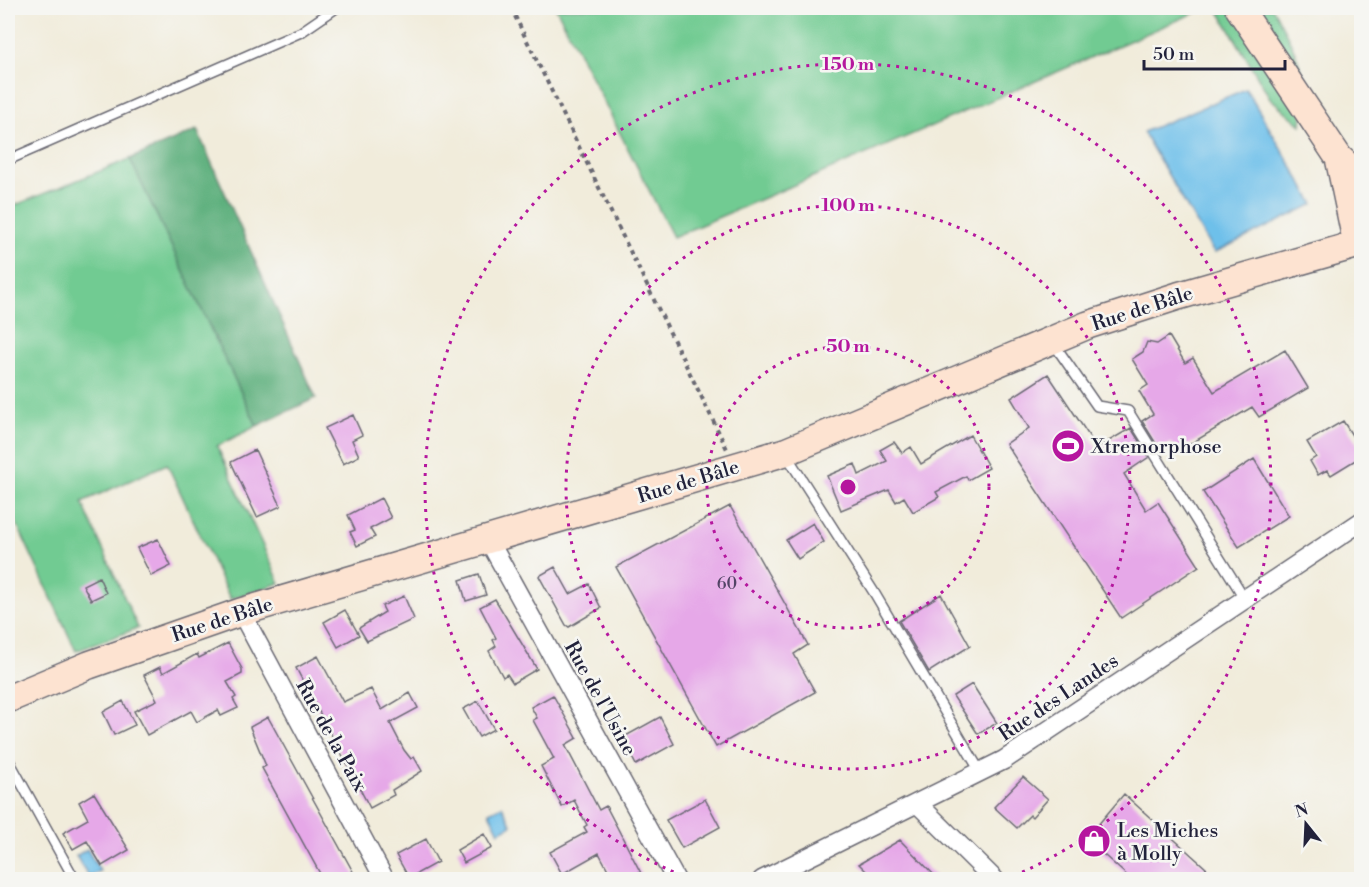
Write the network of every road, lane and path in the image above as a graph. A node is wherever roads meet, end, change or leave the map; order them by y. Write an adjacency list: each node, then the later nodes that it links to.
1 (336, 8): 5 (lane)
2 (511, 8): 10 (path)
3 (1239, 8): 4 (street)
4 (1339, 158): 6 (street); 7 (street)
5 (8, 160)
6 (1362, 178)
7 (1359, 244): 8 (street, Rue de Bâle)
8 (1051, 339): 9 (street, Rue de Bâle); 13 (lane)
9 (785, 452): 10 (street, Rue de Bâle); 17 (lane)
10 (735, 467): 12 (street, Rue de Bâle)
11 (1362, 522): 13 (street, Rue des Landes)
12 (488, 539): 14 (street, Rue de Bâle); 21 (street, Rue de l'Usine)
13 (1245, 599): 17 (street, Rue des Landes)
14 (241, 612): 15 (street, Rue de Bâle); 20 (street, Rue de la Paix)
15 (8, 699)
16 (8, 759): 19 (lane)
17 (981, 773): 18 (street, Rue des Landes)
18 (918, 804): 22 (street, Rue des Landes); 23 (street)
19 (75, 879)
20 (385, 879)
21 (675, 879)
22 (762, 879)
23 (995, 879)

